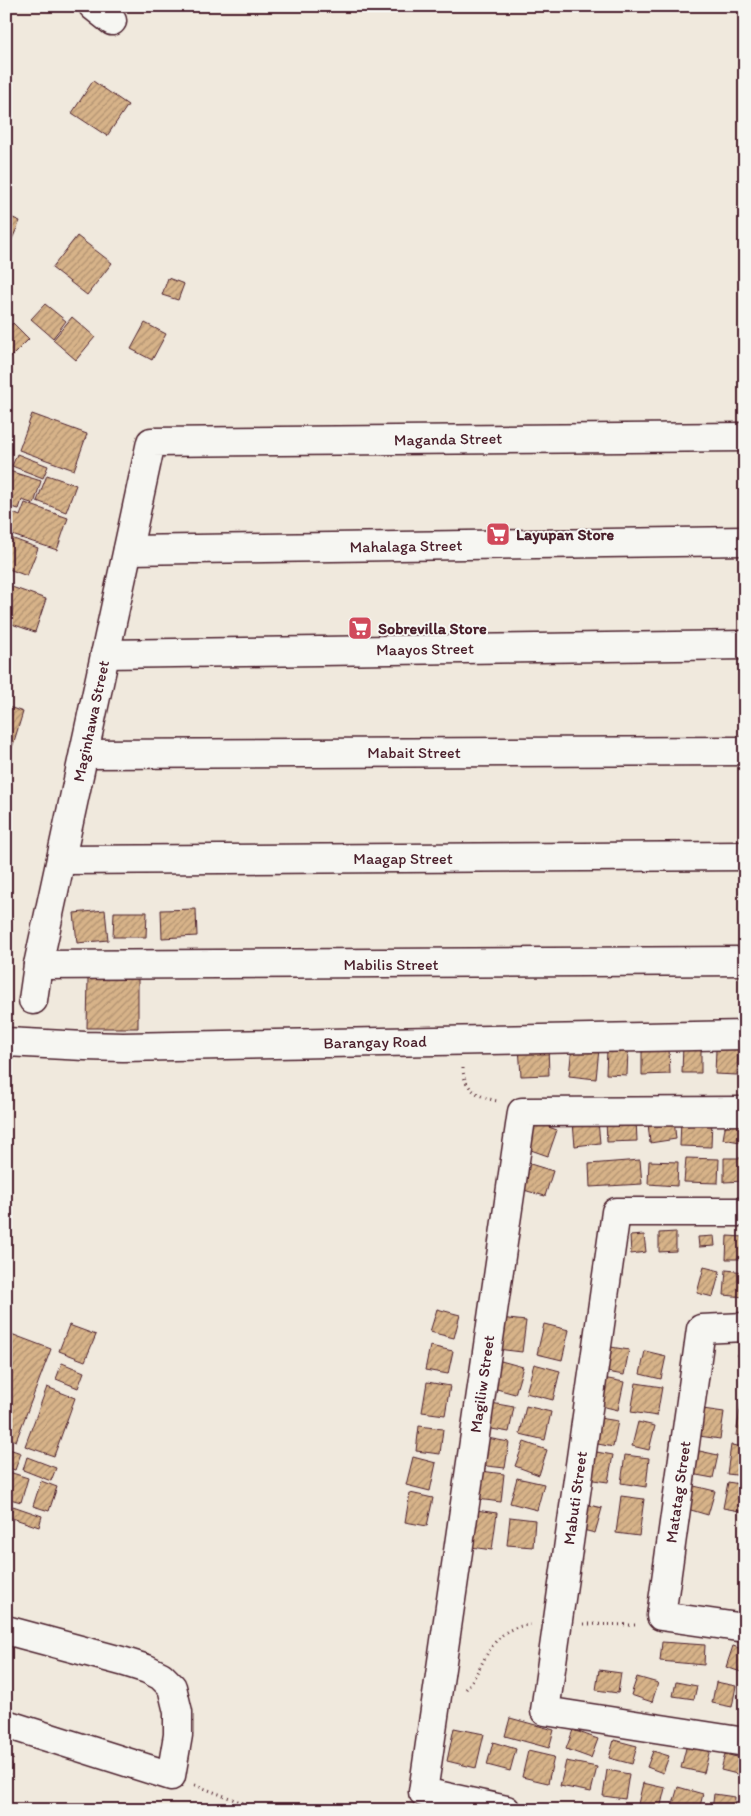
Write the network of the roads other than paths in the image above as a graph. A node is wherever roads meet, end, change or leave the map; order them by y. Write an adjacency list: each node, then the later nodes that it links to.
1 (745, 437): 2 (street, Maganda Street)
2 (151, 442): 4 (street, Maginhawa Street)
3 (745, 541): 4 (street, Mahalaga Street)
4 (128, 550): 6 (street, Maginhawa Street)
5 (745, 645): 6 (street, Maayos Street)
6 (106, 654): 8 (street, Maginhawa Street)
7 (745, 751): 8 (street, Mabait Street)
8 (84, 754): 10 (street, Maginhawa Street)
9 (745, 856): 10 (street, Maagap Street)
10 (61, 860): 12 (street, Maginhawa Street)
11 (745, 960): 12 (street, Mabilis Street)
12 (38, 966): 13 (street, Maginhawa Street)
13 (33, 1000)
14 (745, 1035): 15 (street, Barangay Road)
15 (6, 1042)
16 (745, 1110): 23 (street, Magiliw Street)
17 (745, 1212): 22 (street, Mabuti Street)
18 (745, 1327): 19 (street, Matatag Street)
19 (745, 1628)
20 (6, 1630): 21 (street)
21 (12, 1726)
22 (745, 1742)
23 (506, 1810)

